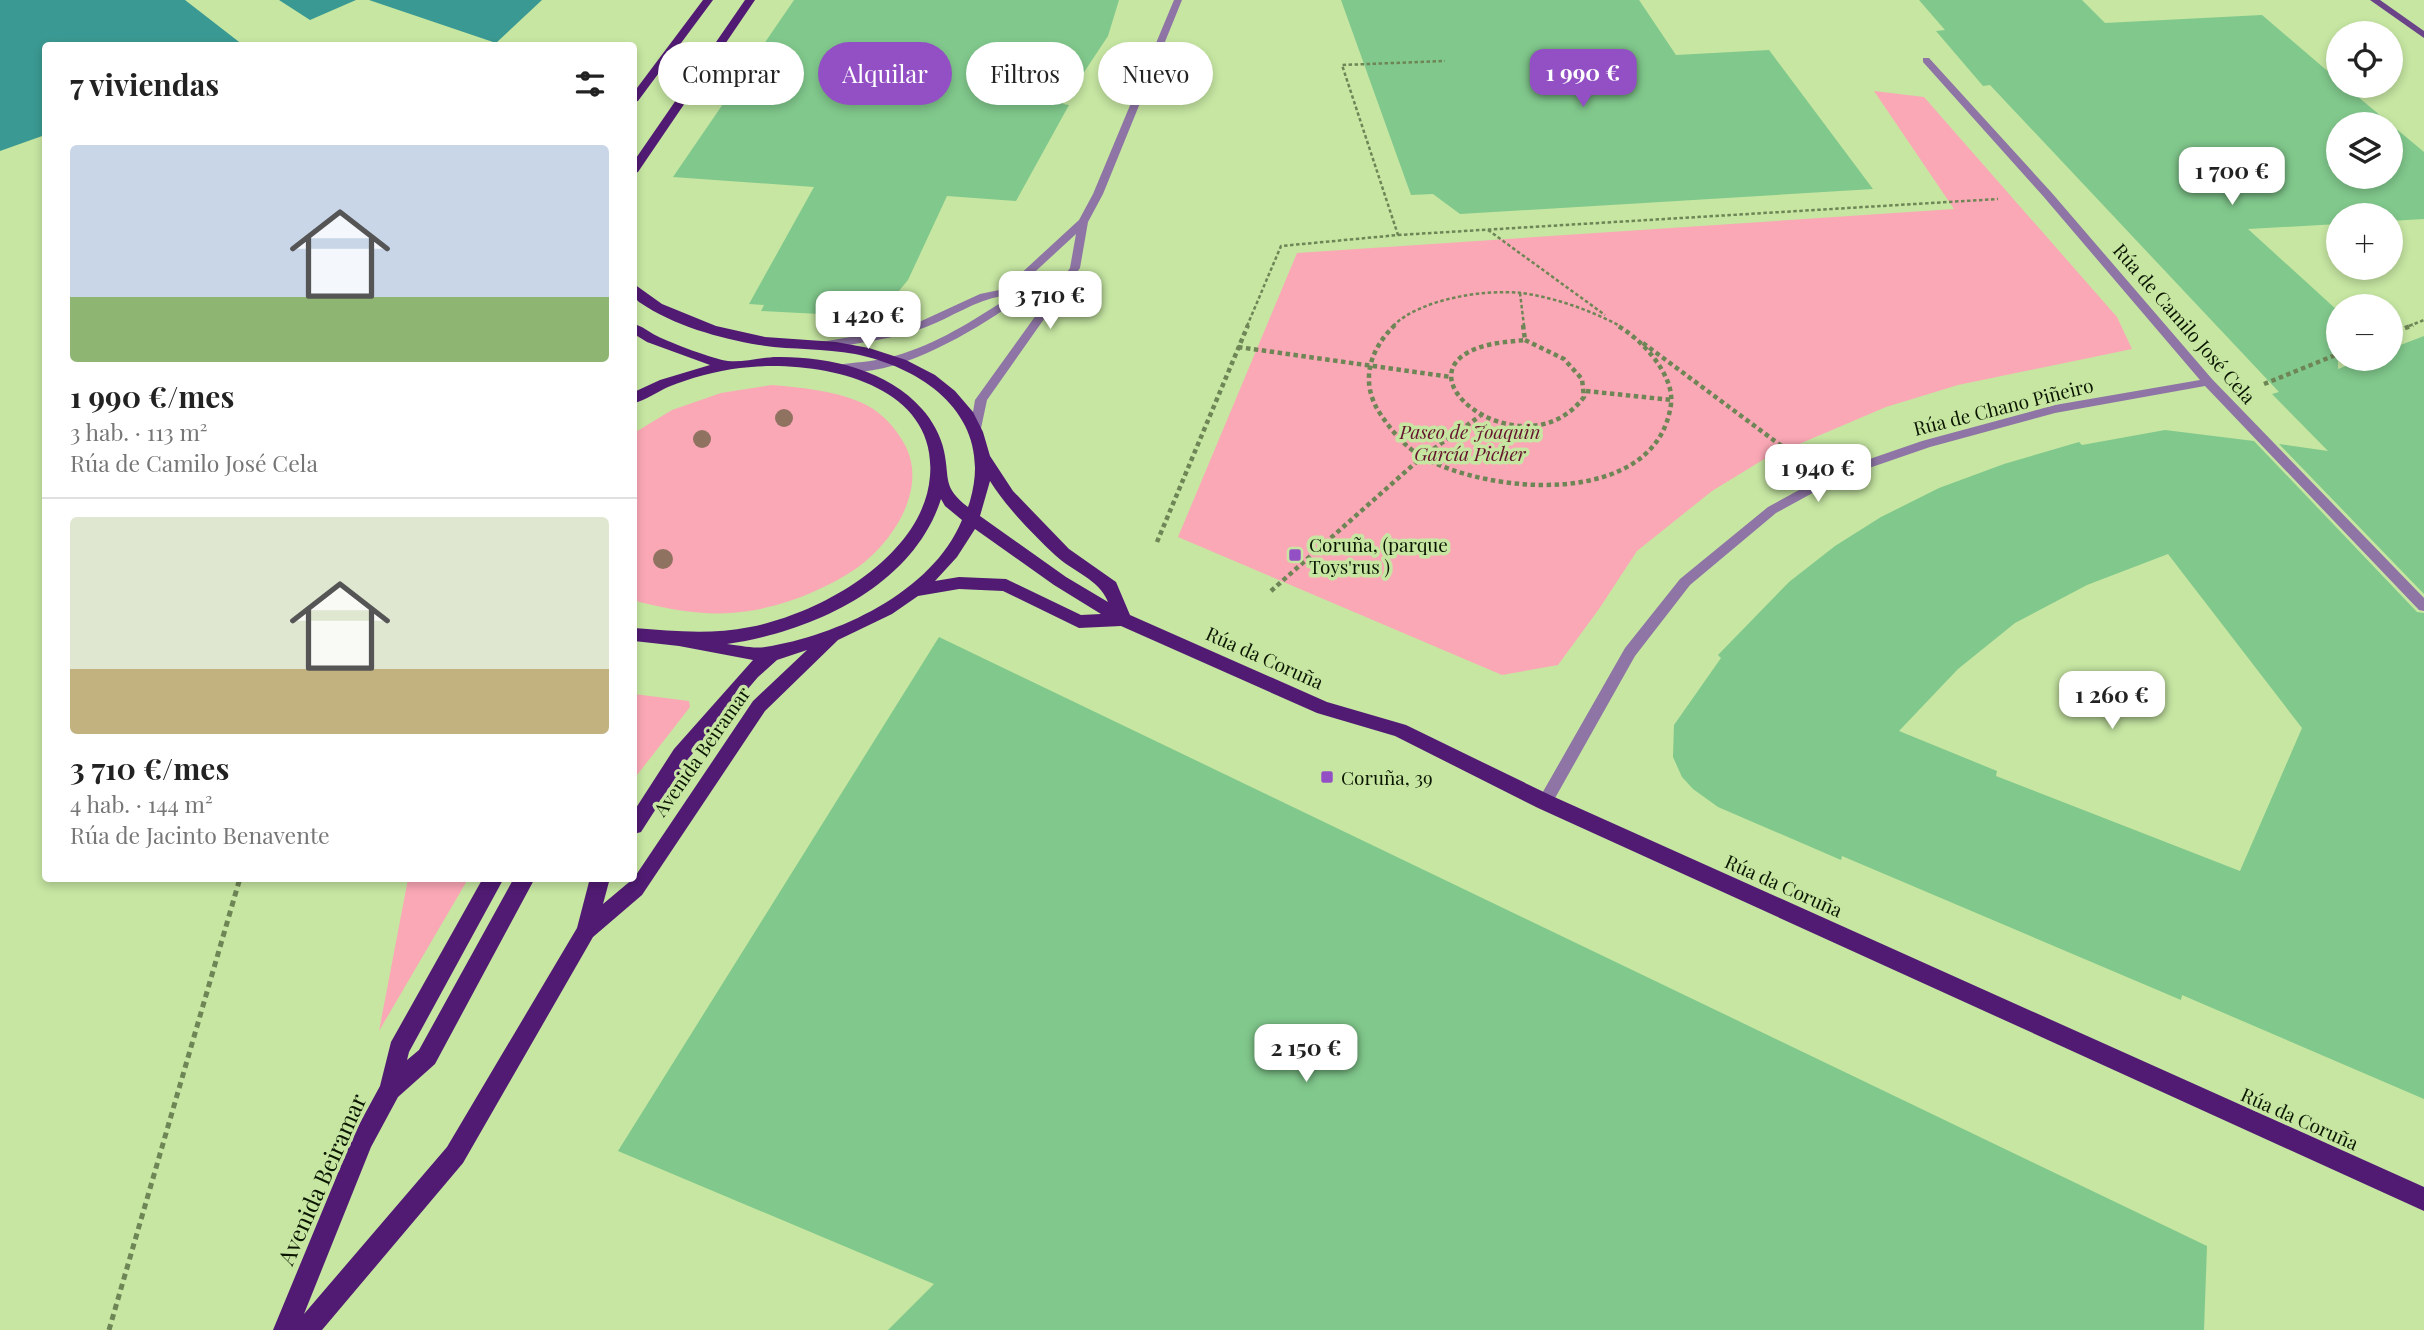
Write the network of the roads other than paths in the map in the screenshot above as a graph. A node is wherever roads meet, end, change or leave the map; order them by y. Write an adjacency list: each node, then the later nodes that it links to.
1 (708, 0): 7 (main road)
2 (750, 0): 8 (main road)
3 (1178, 0): 9 (street)
4 (2374, 0): 5 (main road)
5 (2422, 31)
6 (1926, 60): 17 (street, Rúa de Camilo José Cela)
7 (637, 95)
8 (637, 165)
9 (1083, 222): 10 (street); 19 (street)
10 (1007, 292): 13 (street); 14 (street)
11 (637, 294): 13 (main road)
12 (637, 330): 15 (main road)
13 (825, 345): 14 (main road)
14 (898, 361): 16 (street); 19 (main road)
15 (727, 366): 16 (main road); 18 (main road)
16 (842, 368): 21 (main road)
17 (2208, 382): 24 (street, Rúa de Camilo José Cela); 31 (street, Rúa de Chano Piñeiro)
18 (637, 397)
19 (976, 430): 20 (main road)
20 (984, 459): 22 (main road); 26 (main road)
21 (939, 481): 22 (main road, Rúa da Coruña); 25 (main road)
22 (972, 519): 23 (main road); 26 (main road, Rúa da Coruña)
23 (913, 591): 26 (main road, Rúa da Coruña); 28 (main road)
24 (2424, 606)
25 (815, 613): 29 (main road); 30 (main road, Avenida Beiramar)
26 (1123, 618): 31 (main road, Rúa da Coruña)
27 (637, 634): 29 (main road)
28 (834, 635): 30 (main road); 36 (main road, Avenida Beiramar)
29 (682, 640): 30 (main road)
30 (772, 654): 32 (main road, Avenida Beiramar)
31 (1545, 802): 38 (main road, Rúa da Coruña)
32 (637, 821)
33 (492, 882): 37 (main road)
34 (523, 882): 37 (main road, Avenida Beiramar)
35 (599, 882): 36 (main road, Avenida Beiramar)
36 (586, 931): 40 (main road, Avenida Beiramar)
37 (390, 1088): 39 (main road, Avenida Beiramar)
38 (2424, 1199)
39 (285, 1330)
40 (306, 1330)

